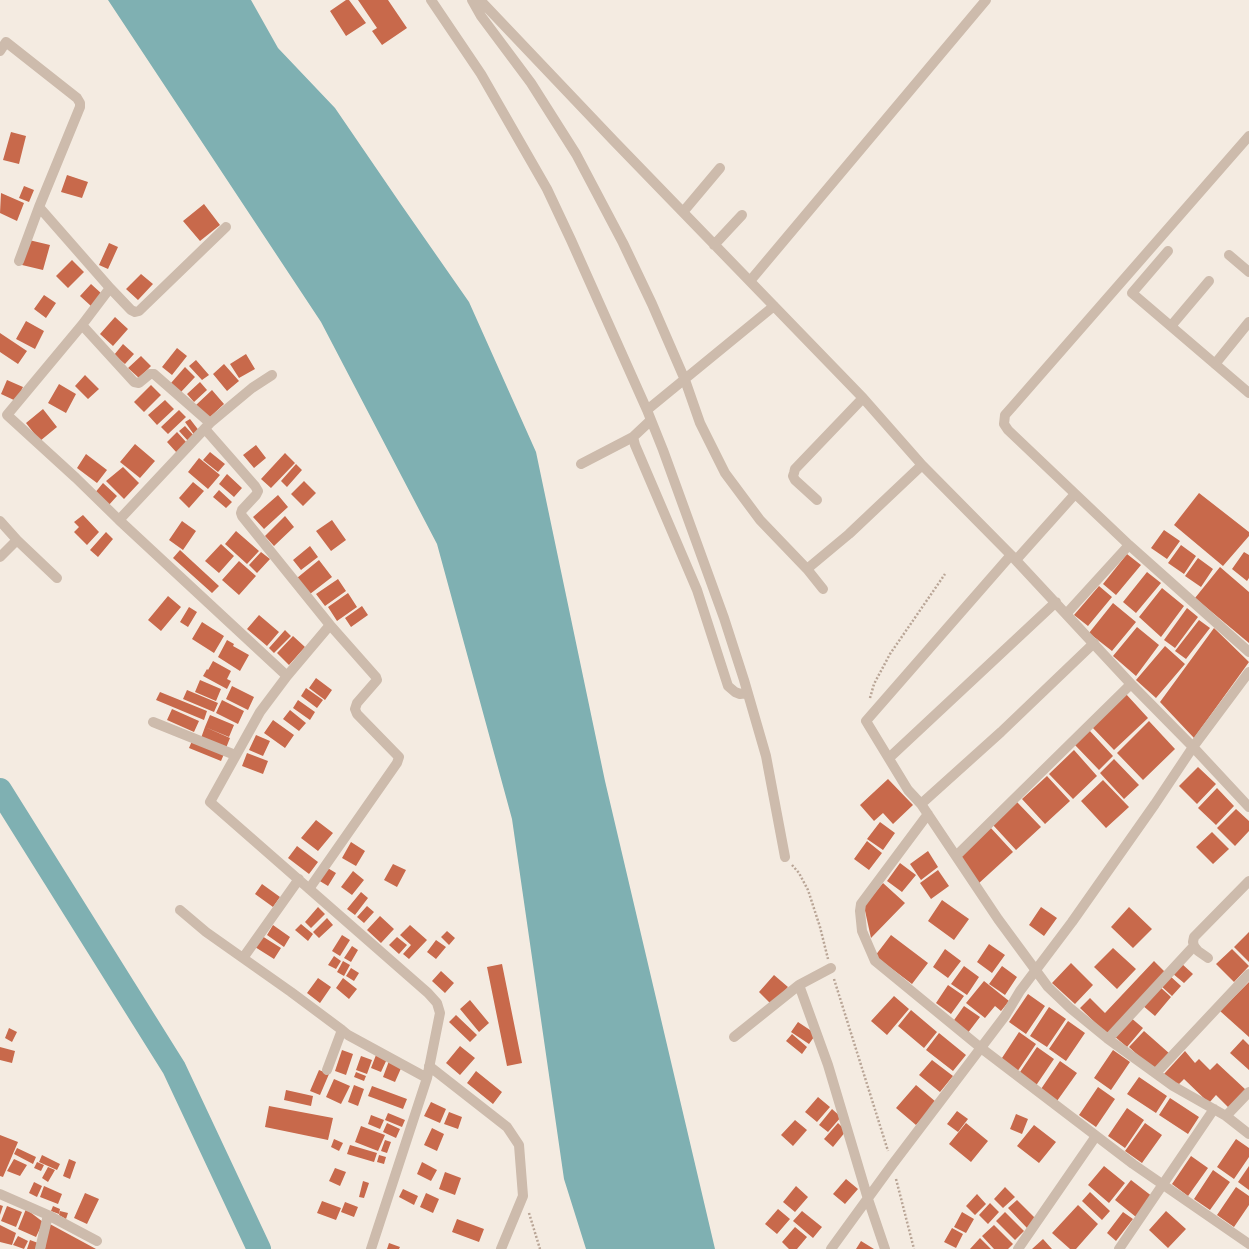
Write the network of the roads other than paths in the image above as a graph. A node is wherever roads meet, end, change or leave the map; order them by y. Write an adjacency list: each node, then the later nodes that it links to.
1 (431, 0): 30 (street)
2 (472, 0): 27 (street)
3 (480, 0): 10 (street)
4 (986, 0): 18 (street)
5 (3, 40): 6 (street); 9 (street)
6 (0, 51)
7 (1249, 136): 37 (street)
8 (720, 168): 10 (street)
9 (39, 207): 16 (street); 20 (street)
10 (683, 212): 13 (street)
11 (742, 215): 13 (street)
12 (226, 226): 20 (street)
13 (714, 245): 18 (street)
14 (1168, 252): 24 (street)
15 (1229, 255): 17 (street)
16 (19, 260)
17 (1249, 272)
18 (750, 281): 21 (street)
19 (1209, 281): 24 (street)
20 (110, 288): 23 (street)
21 (774, 306): 27 (street); 29 (street)
22 (1249, 322): 25 (street)
23 (82, 325): 31 (street); 33 (street)
24 (1171, 326): 25 (street)
25 (1215, 364): 28 (street)
26 (272, 375): 33 (street)
27 (684, 380): 30 (street); 45 (street)
28 (1249, 392)
29 (863, 398): 36 (street); 38 (street)
30 (646, 410): 32 (street)
31 (2, 420): 39 (street)
32 (650, 421): 34 (street); 56 (street)
33 (207, 426): 39 (street); 50 (street)
34 (633, 437): 35 (street); 56 (street)
35 (581, 464)
36 (922, 465): 44 (street); 45 (street)
37 (1075, 494): 42 (street); 44 (street)
38 (817, 500)
39 (119, 520): 54 (street)
40 (0, 521): 41 (street)
41 (17, 540): 43 (street); 46 (street)
42 (1129, 545): 49 (street); 52 (street)
43 (0, 557)
44 (1014, 558): 48 (street); 60 (street)
45 (806, 569): 47 (street)
46 (57, 578)
47 (822, 589)
48 (1056, 602): 49 (street); 60 (street)
49 (1066, 614): 51 (street)
50 (330, 625): 54 (street); 68 (street)
51 (1094, 643): 55 (street); 61 (street)
52 (1249, 652)
53 (1249, 672): 58 (street)
54 (287, 676): 59 (street)
55 (1131, 684): 58 (street); 64 (street)
56 (747, 693): 65 (street)
57 (153, 722): 59 (street)
58 (1193, 747): 62 (street); 74 (street)
59 (235, 755): 66 (street)
60 (889, 758): 61 (street)
61 (921, 804): 63 (street)
62 (1249, 807)
63 (928, 814): 64 (street); 80 (street)
64 (956, 856): 74 (street)
65 (786, 857)
66 (299, 879): 68 (street); 71 (street)
67 (1249, 881): 70 (street)
68 (309, 889): 81 (street)
69 (180, 910): 71 (street)
70 (1194, 946): 72 (street); 79 (street)
71 (243, 958): 77 (street)
72 (1208, 958)
73 (831, 968): 76 (street)
74 (1035, 970): 79 (street); 80 (street)
75 (1249, 974): 83 (street)
76 (799, 985): 78 (street); 92 (street)
77 (342, 1030): 82 (street); 84 (street)
78 (734, 1036)
79 (1108, 1039): 83 (street)
80 (981, 1048): 89 (street); 92 (street)
81 (430, 1066): 84 (street); 98 (street)
82 (327, 1070)
83 (1156, 1073): 86 (street)
84 (427, 1078): 97 (street)
85 (1249, 1092): 87 (street)
86 (1214, 1109): 87 (street); 90 (street)
87 (1226, 1116): 88 (street)
88 (1249, 1134)
89 (1096, 1136): 90 (street); 101 (street)
90 (1163, 1185): 95 (street); 102 (street)
91 (0, 1194): 93 (street)
92 (868, 1199): 99 (street); 100 (street)
93 (48, 1215): 94 (street); 96 (street)
94 (97, 1241)
95 (1249, 1244)
96 (40, 1249)
97 (371, 1249)
98 (501, 1249)
99 (831, 1249)
100 (885, 1249)
101 (1018, 1249)
102 (1118, 1249)

